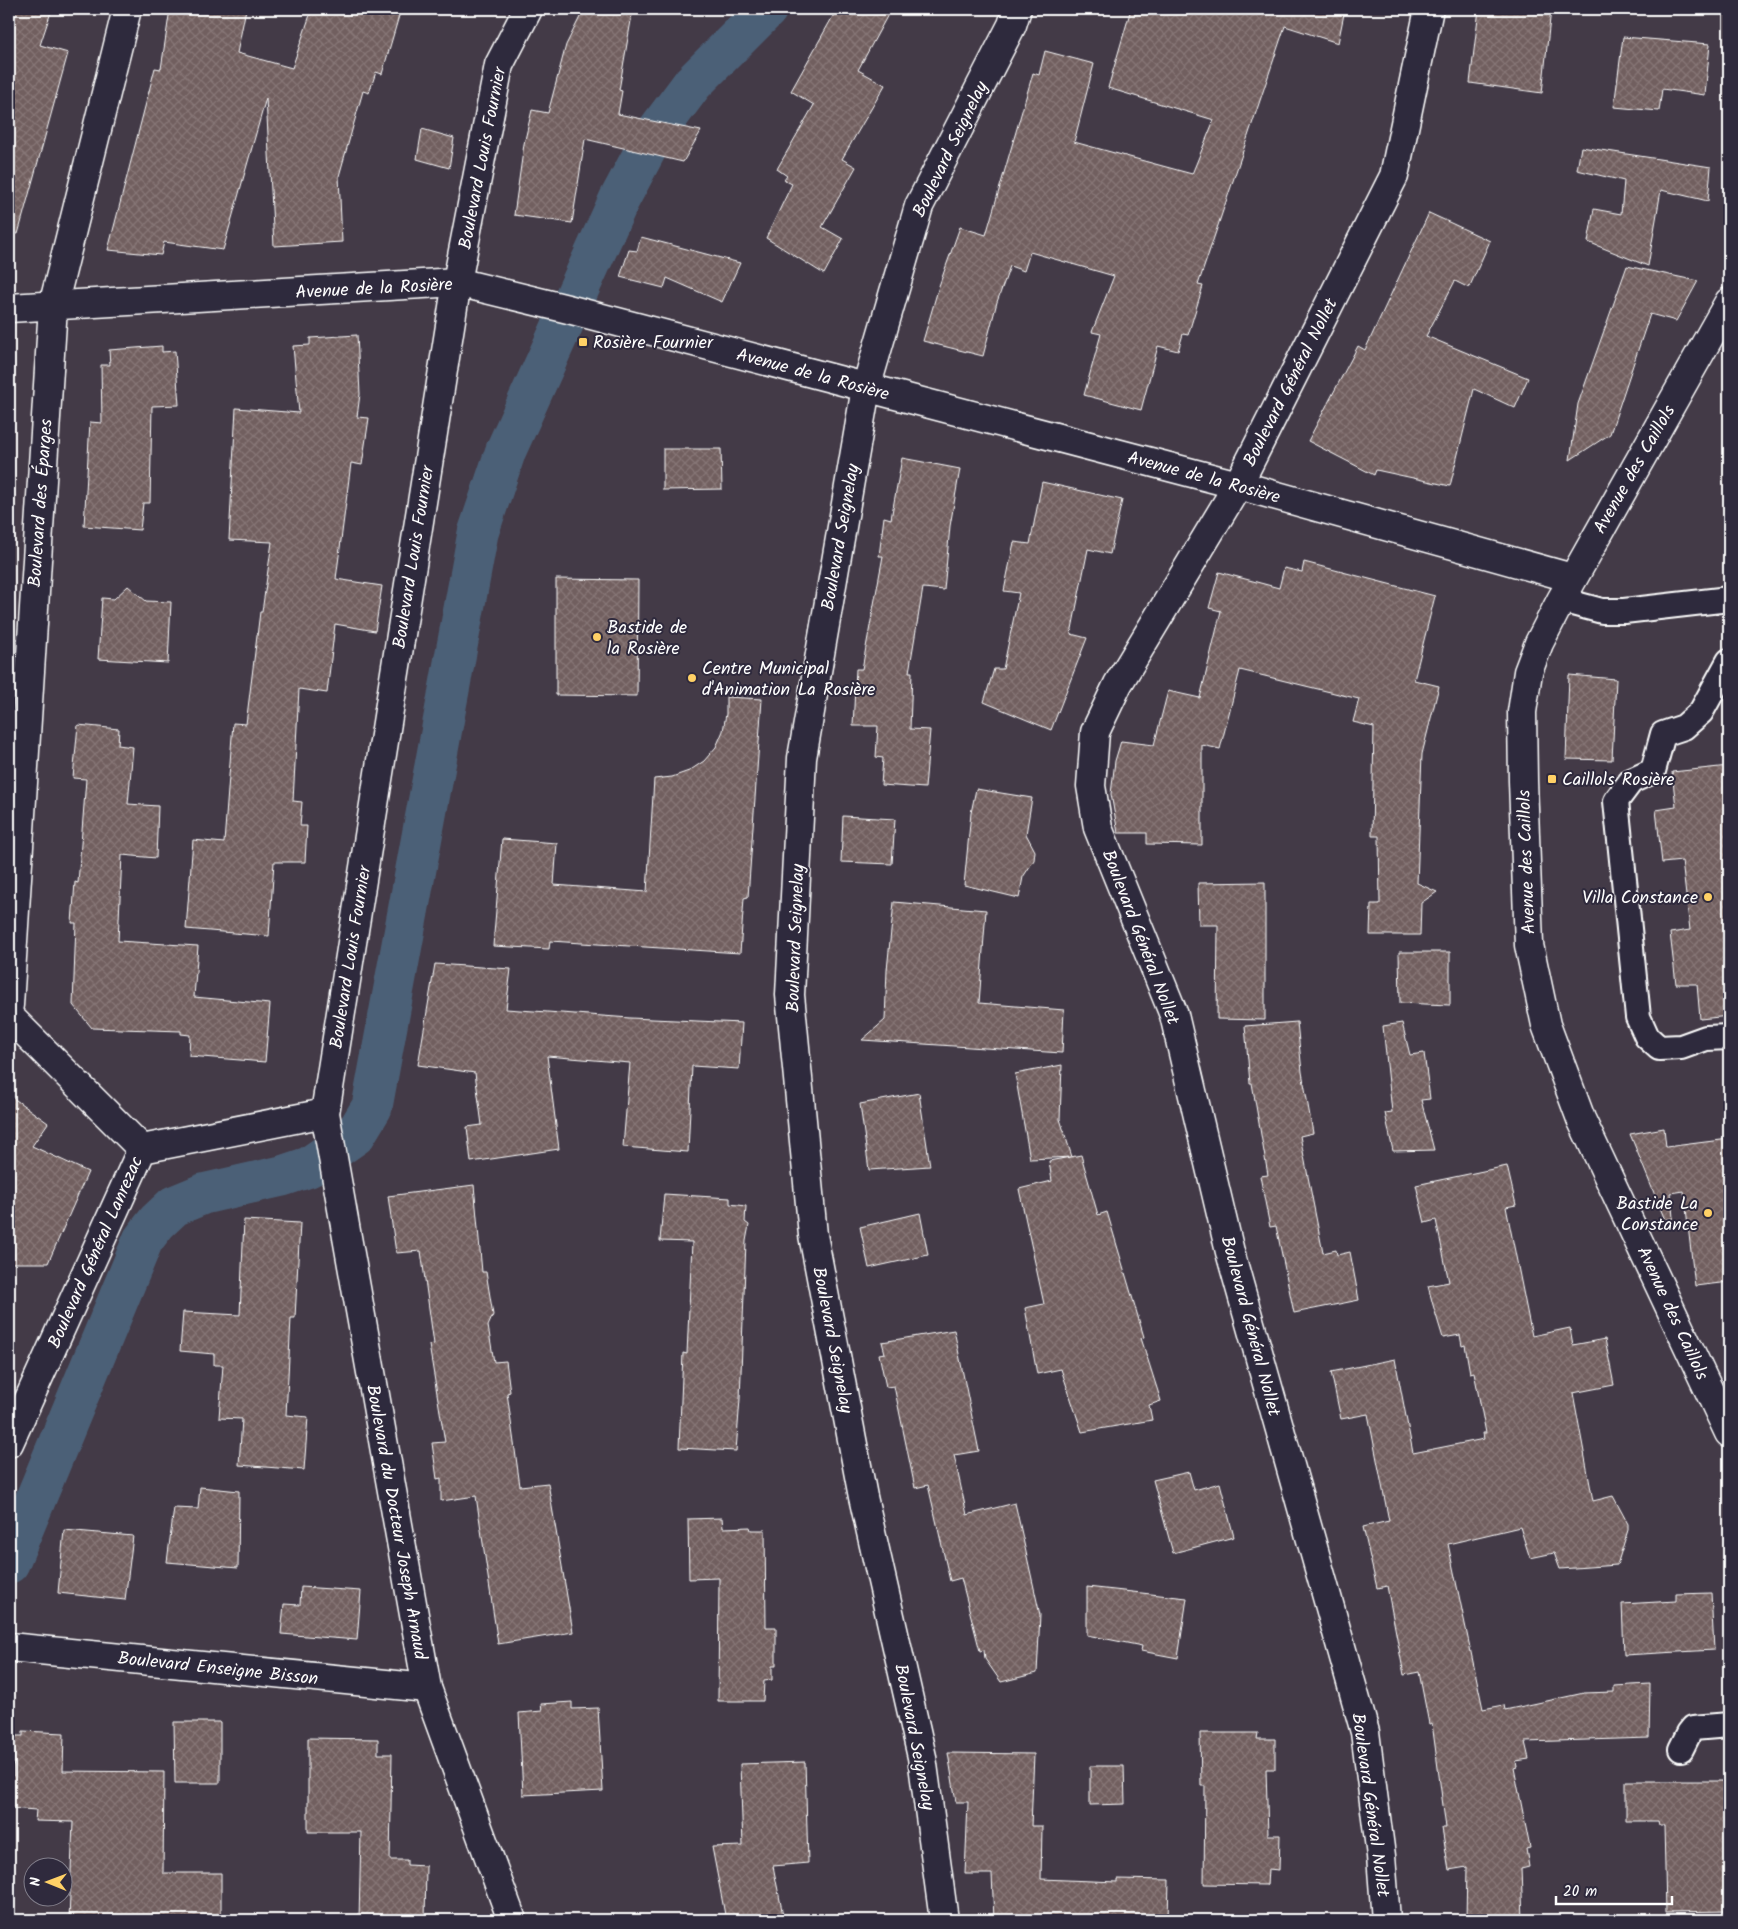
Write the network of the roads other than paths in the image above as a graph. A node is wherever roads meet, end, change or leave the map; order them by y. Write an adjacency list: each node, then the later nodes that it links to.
1 (128, 9): 7 (street, Boulevard des Éparges)
2 (528, 9): 5 (street, Boulevard Louis Fournier)
3 (1017, 9): 9 (street, Boulevard Seignelay)
4 (1429, 9): 10 (street, Boulevard Général Nollet)
5 (457, 282): 7 (street, Avenue de la Rosière); 9 (street, Avenue de la Rosière); 17 (street, Boulevard Louis Fournier)
6 (1729, 302): 11 (street, Avenue des Caillols)
7 (53, 306): 8 (street, Avenue de la Rosière); 14 (street, Boulevard des Éparges)
8 (9, 308)
9 (866, 388): 10 (street, Avenue de la Rosière); 26 (street, Boulevard Seignelay)
10 (1238, 485): 11 (street, Avenue de la Rosière); 27 (street, Boulevard Général Nollet)
11 (1566, 589): 12 (lane); 19 (street, Avenue des Caillols)
12 (1729, 599)
13 (1729, 661): 16 (lane)
14 (9, 1005)
15 (9, 1016): 18 (street)
16 (1729, 1037)
17 (327, 1125): 18 (street, Boulevard Général Lanrezac); 22 (street, Boulevard du Docteur Joseph Arnaud)
18 (142, 1149): 20 (street, Boulevard Général Lanrezac)
19 (1726, 1416)
20 (9, 1443)
21 (9, 1647): 22 (street, Boulevard Enseigne Bisson)
22 (427, 1688): 25 (street, Boulevard du Docteur Joseph Arnaud)
23 (1729, 1726): 24 (lane)
24 (1680, 1749)
25 (512, 1920)
26 (944, 1920)
27 (1386, 1920)

